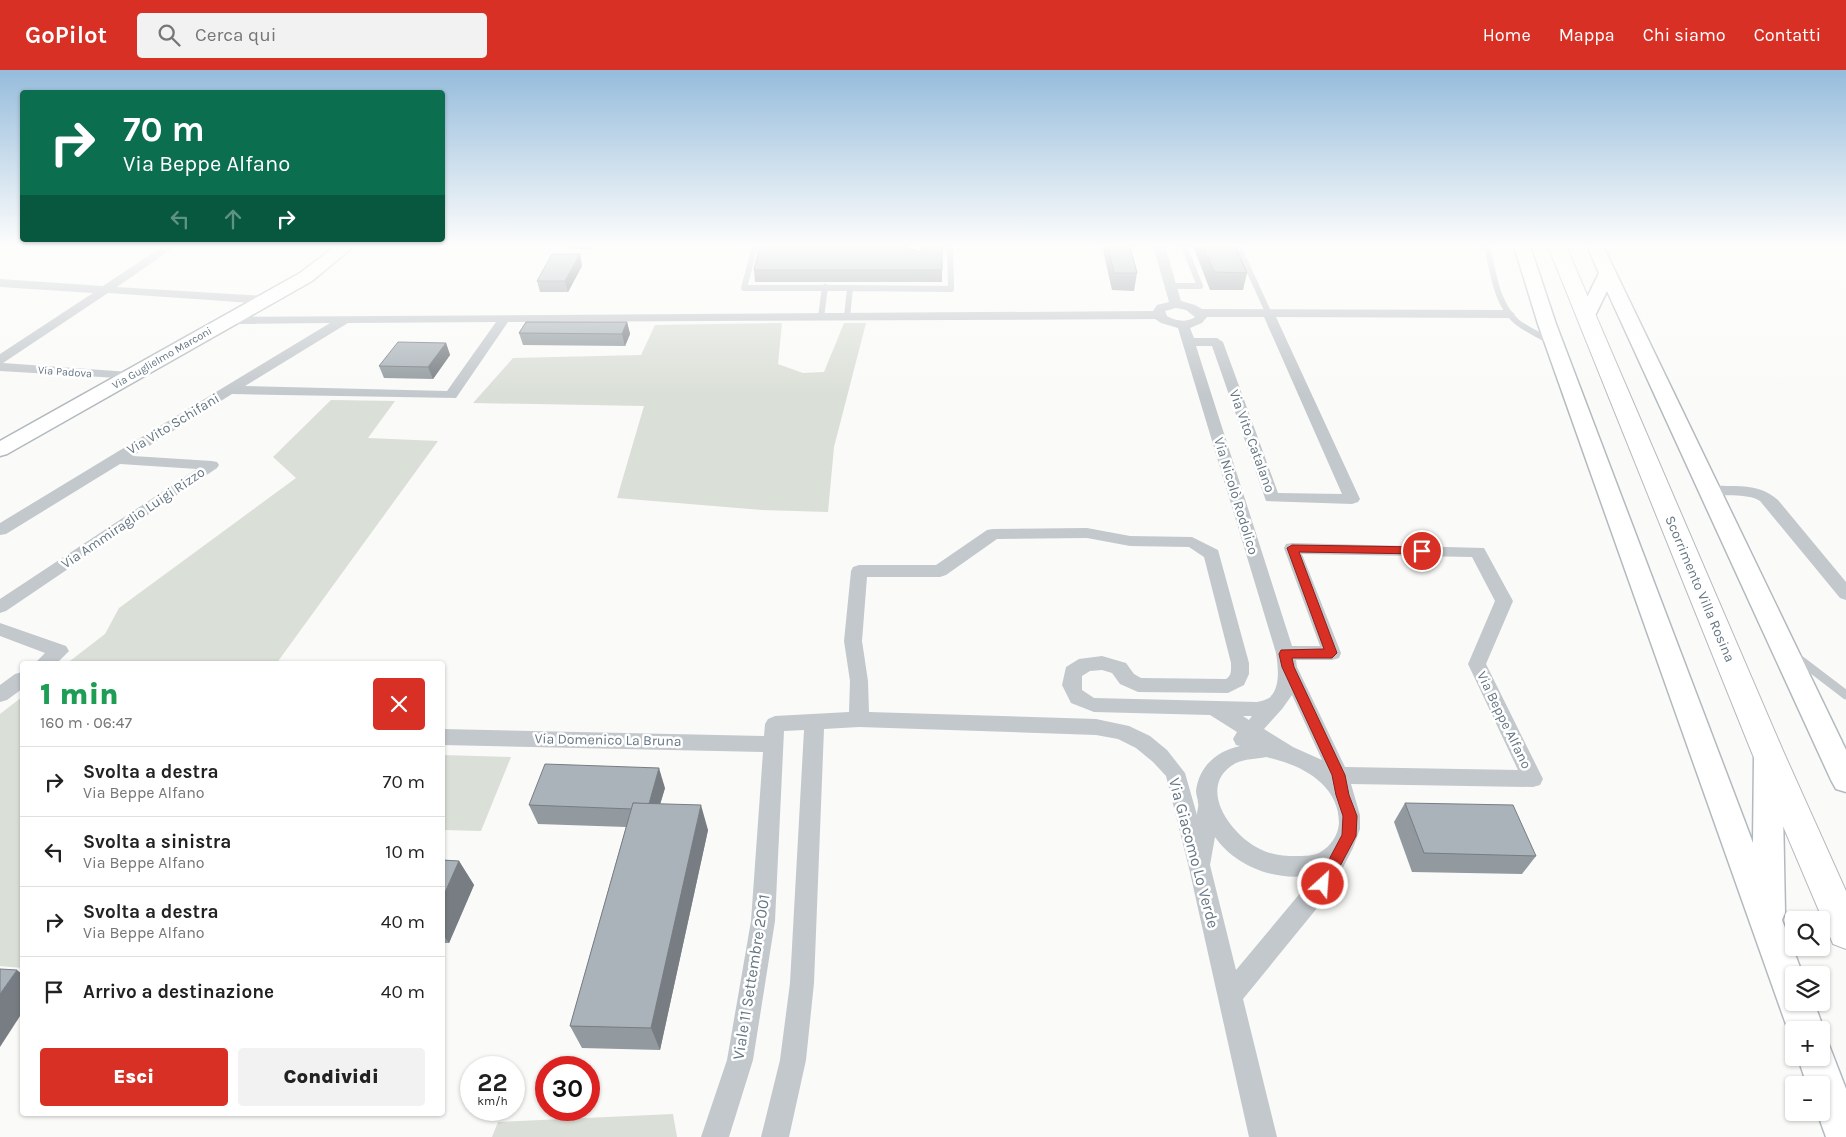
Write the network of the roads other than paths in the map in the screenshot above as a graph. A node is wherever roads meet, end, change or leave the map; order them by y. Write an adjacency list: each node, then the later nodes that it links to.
1 (98, 296): 28 (street)
2 (199, 296): 13 (street)
3 (272, 296): 13 (street, Via Guglielmo Marconi)
4 (824, 296): 20 (lane)
5 (849, 296): 21 (lane)
6 (1174, 296): 14 (street)
7 (1261, 296): 17 (lane)
8 (1501, 296): 18 (lane)
9 (1538, 296): 27 (street)
10 (1578, 296): 19 (main road, Scorrimento Villa Rosina)
11 (1597, 296): 19 (street)
12 (1619, 296): 34 (street)
13 (265, 300): 24 (street, Via Guglielmo Marconi)
14 (1176, 304): 15 (street); 16 (street)
15 (1200, 313): 17 (street); 25 (street)
16 (1159, 314): 21 (street); 25 (street)
17 (1269, 314): 18 (street); 26 (street, Via Vito Catalano)
18 (1509, 314): 27 (lane)
19 (1587, 316): 53 (main road, Scorrimento Villa Rosina)
20 (821, 317): 21 (street); 22 (street)
21 (847, 317)
22 (505, 318): 23 (street); 31 (street)
23 (346, 319): 24 (street); 31 (street, Via Vito Schifani)
24 (230, 320): 30 (street, Via Guglielmo Marconi)
25 (1184, 324): 26 (street, Via Nicolò Rodolico)
26 (1189, 342): 40 (street, Via Nicolò Rodolico)
27 (1554, 343): 61 (street)
28 (0, 360)
29 (0, 367): 30 (street, Via Padova)
30 (130, 376): 32 (street, Via Guglielmo Marconi)
31 (229, 390): 33 (street, Via Vito Schifani)
32 (0, 450)
33 (117, 458): 35 (street, Via Vito Schifani); 37 (street, Via Ammiraglio Luigi Rizzo)
34 (1708, 490): 36 (street); 39 (street)
35 (0, 530)
36 (1846, 594)
37 (0, 607)
38 (0, 629): 41 (street)
39 (1782, 646): 44 (lane); 56 (street)
40 (1287, 660): 45 (street); 57 (street, Via Nicolò Rodolico); 57 (street, Via Beppe Alfano)
41 (47, 661)
42 (20, 680): 43 (street)
43 (0, 695)
44 (1846, 695)
45 (1275, 704): 46 (street); 49 (street)
46 (1214, 708): 47 (street); 49 (street)
47 (859, 719): 48 (street, Via Giacomo Lo Verde); 55 (street, Via Giacomo Lo Verde)
48 (814, 722): 50 (street, Via Domenico La Bruna); 67 (street)
49 (1250, 731): 52 (street); 54 (street)
50 (775, 734): 51 (street, Via Domenico La Bruna); 66 (street, Viale 11 Settembre 2001)
51 (445, 737)
52 (1285, 752): 54 (street); 57 (street)
53 (1768, 753): 61 (street); 62 (main road, Scorrimento Villa Rosina)
54 (1220, 763): 58 (street)
55 (1175, 773): 58 (street); 60 (street, Via Giacomo Lo Verde)
56 (1846, 780)
57 (1341, 785): 59 (street)
58 (1208, 806): 59 (street); 60 (street)
59 (1338, 853): 64 (street)
60 (1200, 868): 64 (street, Via Giacomo Lo Verde)
61 (1769, 930): 63 (street)
62 (1846, 932)
63 (1785, 973)
64 (1229, 997): 68 (street, Via Giacomo Lo Verde)
65 (1819, 1066): 69 (street)
66 (716, 1137)
67 (775, 1137)
68 (1263, 1137)
69 (1844, 1137)

